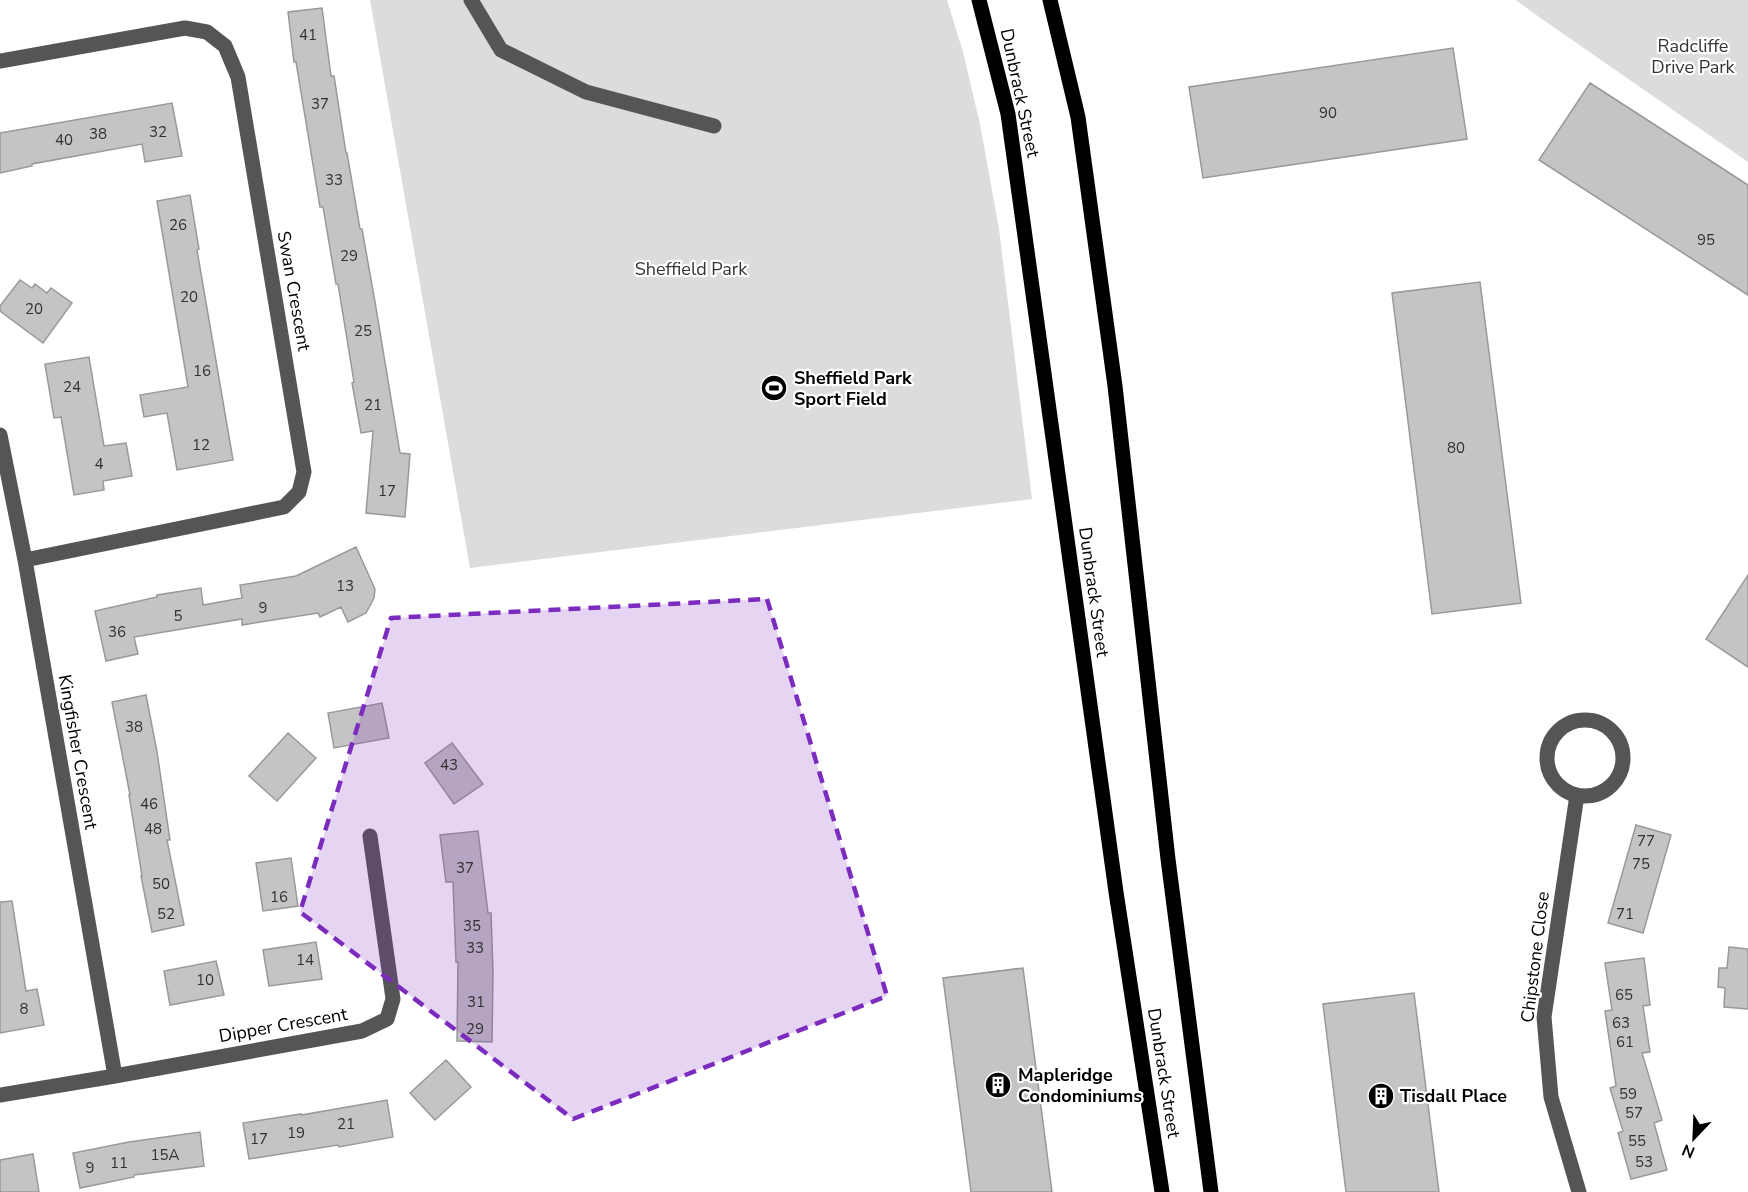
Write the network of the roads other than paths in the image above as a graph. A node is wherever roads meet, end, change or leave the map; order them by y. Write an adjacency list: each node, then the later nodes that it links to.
1 (471, 0): 5 (street)
2 (979, 0): 12 (main road, Dunbrack Street)
3 (1050, 0): 13 (main road, Dunbrack Street)
4 (0, 61): 7 (street, Swan Crescent)
5 (714, 126)
6 (0, 435): 7 (street, Kingfisher Crescent)
7 (25, 560): 10 (street, Kingfisher Crescent)
8 (1577, 795): 8 (street); 14 (street, Chipstone Close)
9 (370, 836): 10 (street, Dipper Crescent)
10 (115, 1076): 11 (street, Dipper Crescent)
11 (0, 1095)
12 (1162, 1192)
13 (1211, 1192)
14 (1579, 1192)

